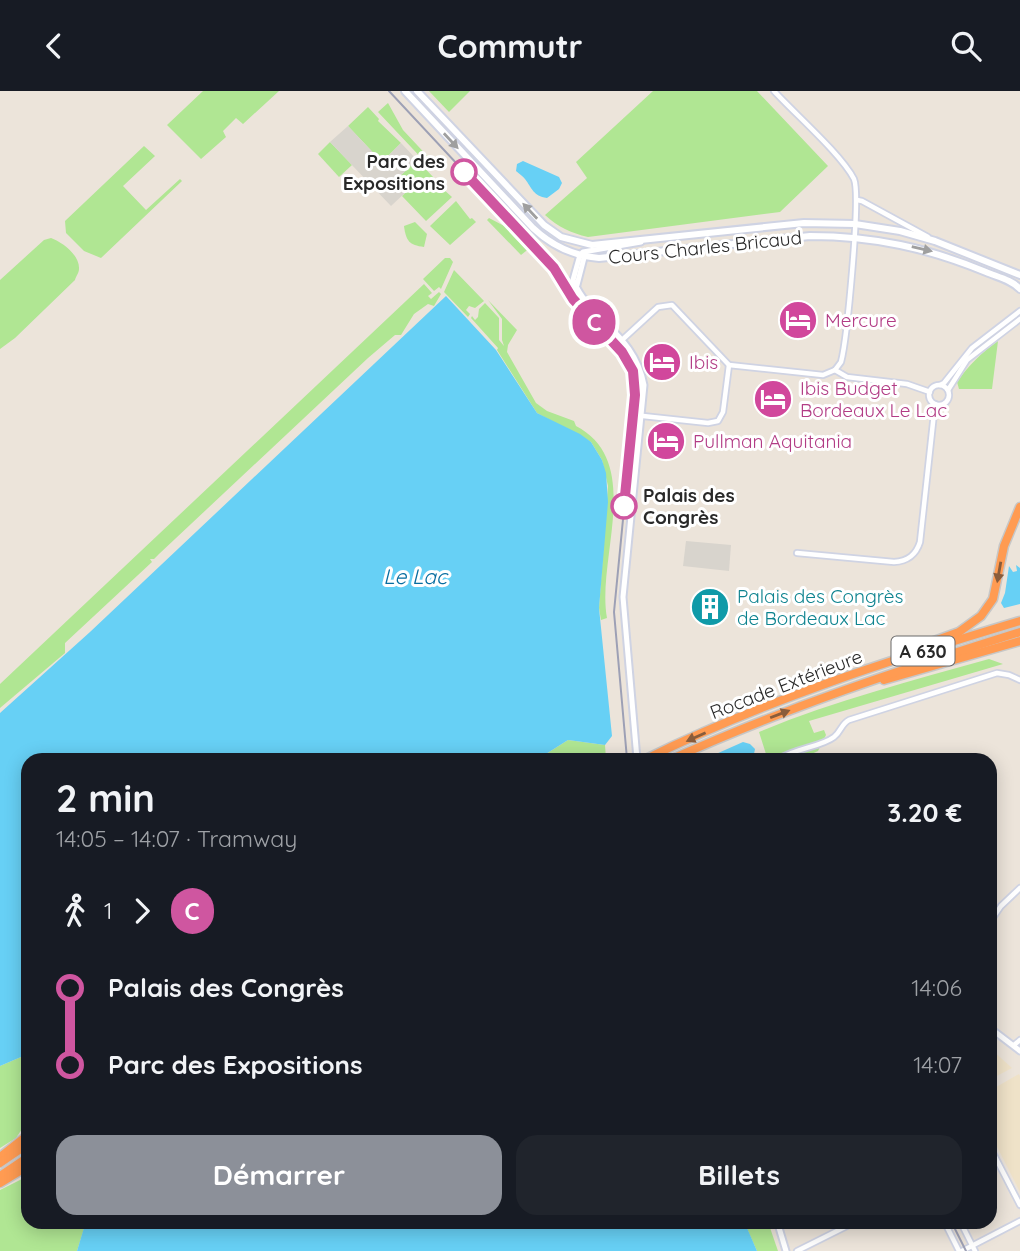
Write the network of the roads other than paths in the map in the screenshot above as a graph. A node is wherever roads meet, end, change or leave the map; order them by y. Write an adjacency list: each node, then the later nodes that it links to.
1 (405, 91): 8 (main road, Cours Charles Bricaud, one-way to 8)
2 (417, 91): 8 (main road, Cours Charles Bricaud, one-way to 2)
3 (774, 91): 4 (street)
4 (857, 200): 5 (street); 7 (street)
5 (855, 224): 6 (street); 7 (main road, Cours Charles Bricaud); 8 (main road, Cours Charles Bricaud)
6 (854, 237): 8 (main road, Cours Charles Bricaud); 10 (main road, Cours Charles Bricaud, one-way to 10); 15 (street)
7 (935, 241): 9 (main road, Cours Charles Bricaud)
8 (585, 252): 13 (street)
9 (1020, 275)
10 (1020, 289)
11 (1020, 311): 16 (street)
12 (1020, 319): 17 (street)
13 (622, 340): 14 (street); 20 (street)
14 (729, 366): 15 (street); 20 (street)
15 (835, 370): 18 (street)
16 (940, 385): 17 (street); 18 (street)
17 (948, 390): 19 (street)
18 (930, 392): 19 (street)
19 (935, 404): 22 (street)
20 (643, 416): 29 (street)
21 (1020, 507): 27 (highway, one-way to 27)
22 (797, 553)
23 (1020, 621): 27 (highway, Rocade Extérieure / A 630)
24 (1020, 632): 28 (highway, A 630)
25 (1020, 643): 28 (highway)
26 (1020, 680): 32 (street)
27 (827, 684): 30 (highway, Rocade Extérieure / A 630, one-way to 30)
28 (830, 694): 31 (highway, A 630, one-way to 28)
29 (636, 753)
30 (660, 753)
31 (686, 753)
32 (790, 753)
33 (1020, 888): 34 (street)
34 (997, 912)
35 (997, 1033): 37 (street)
36 (1020, 1040): 37 (street)
37 (1014, 1045): 38 (street)
38 (1020, 1051)
39 (21, 1140): 41 (highway)
40 (21, 1149): 44 (highway)
41 (0, 1157)
42 (997, 1161): 48 (street)
43 (21, 1162): 46 (highway)
44 (0, 1163)
45 (21, 1170): 47 (highway)
46 (0, 1176)
47 (0, 1183)
48 (1020, 1205)
49 (1020, 1221): 54 (street)
50 (779, 1229): 55 (street)
51 (840, 1229): 56 (street)
52 (948, 1229): 57 (street)
53 (964, 1229): 54 (street)
54 (972, 1245): 57 (street); 58 (street)
55 (786, 1251)
56 (797, 1251)
57 (960, 1251)
58 (975, 1251)

